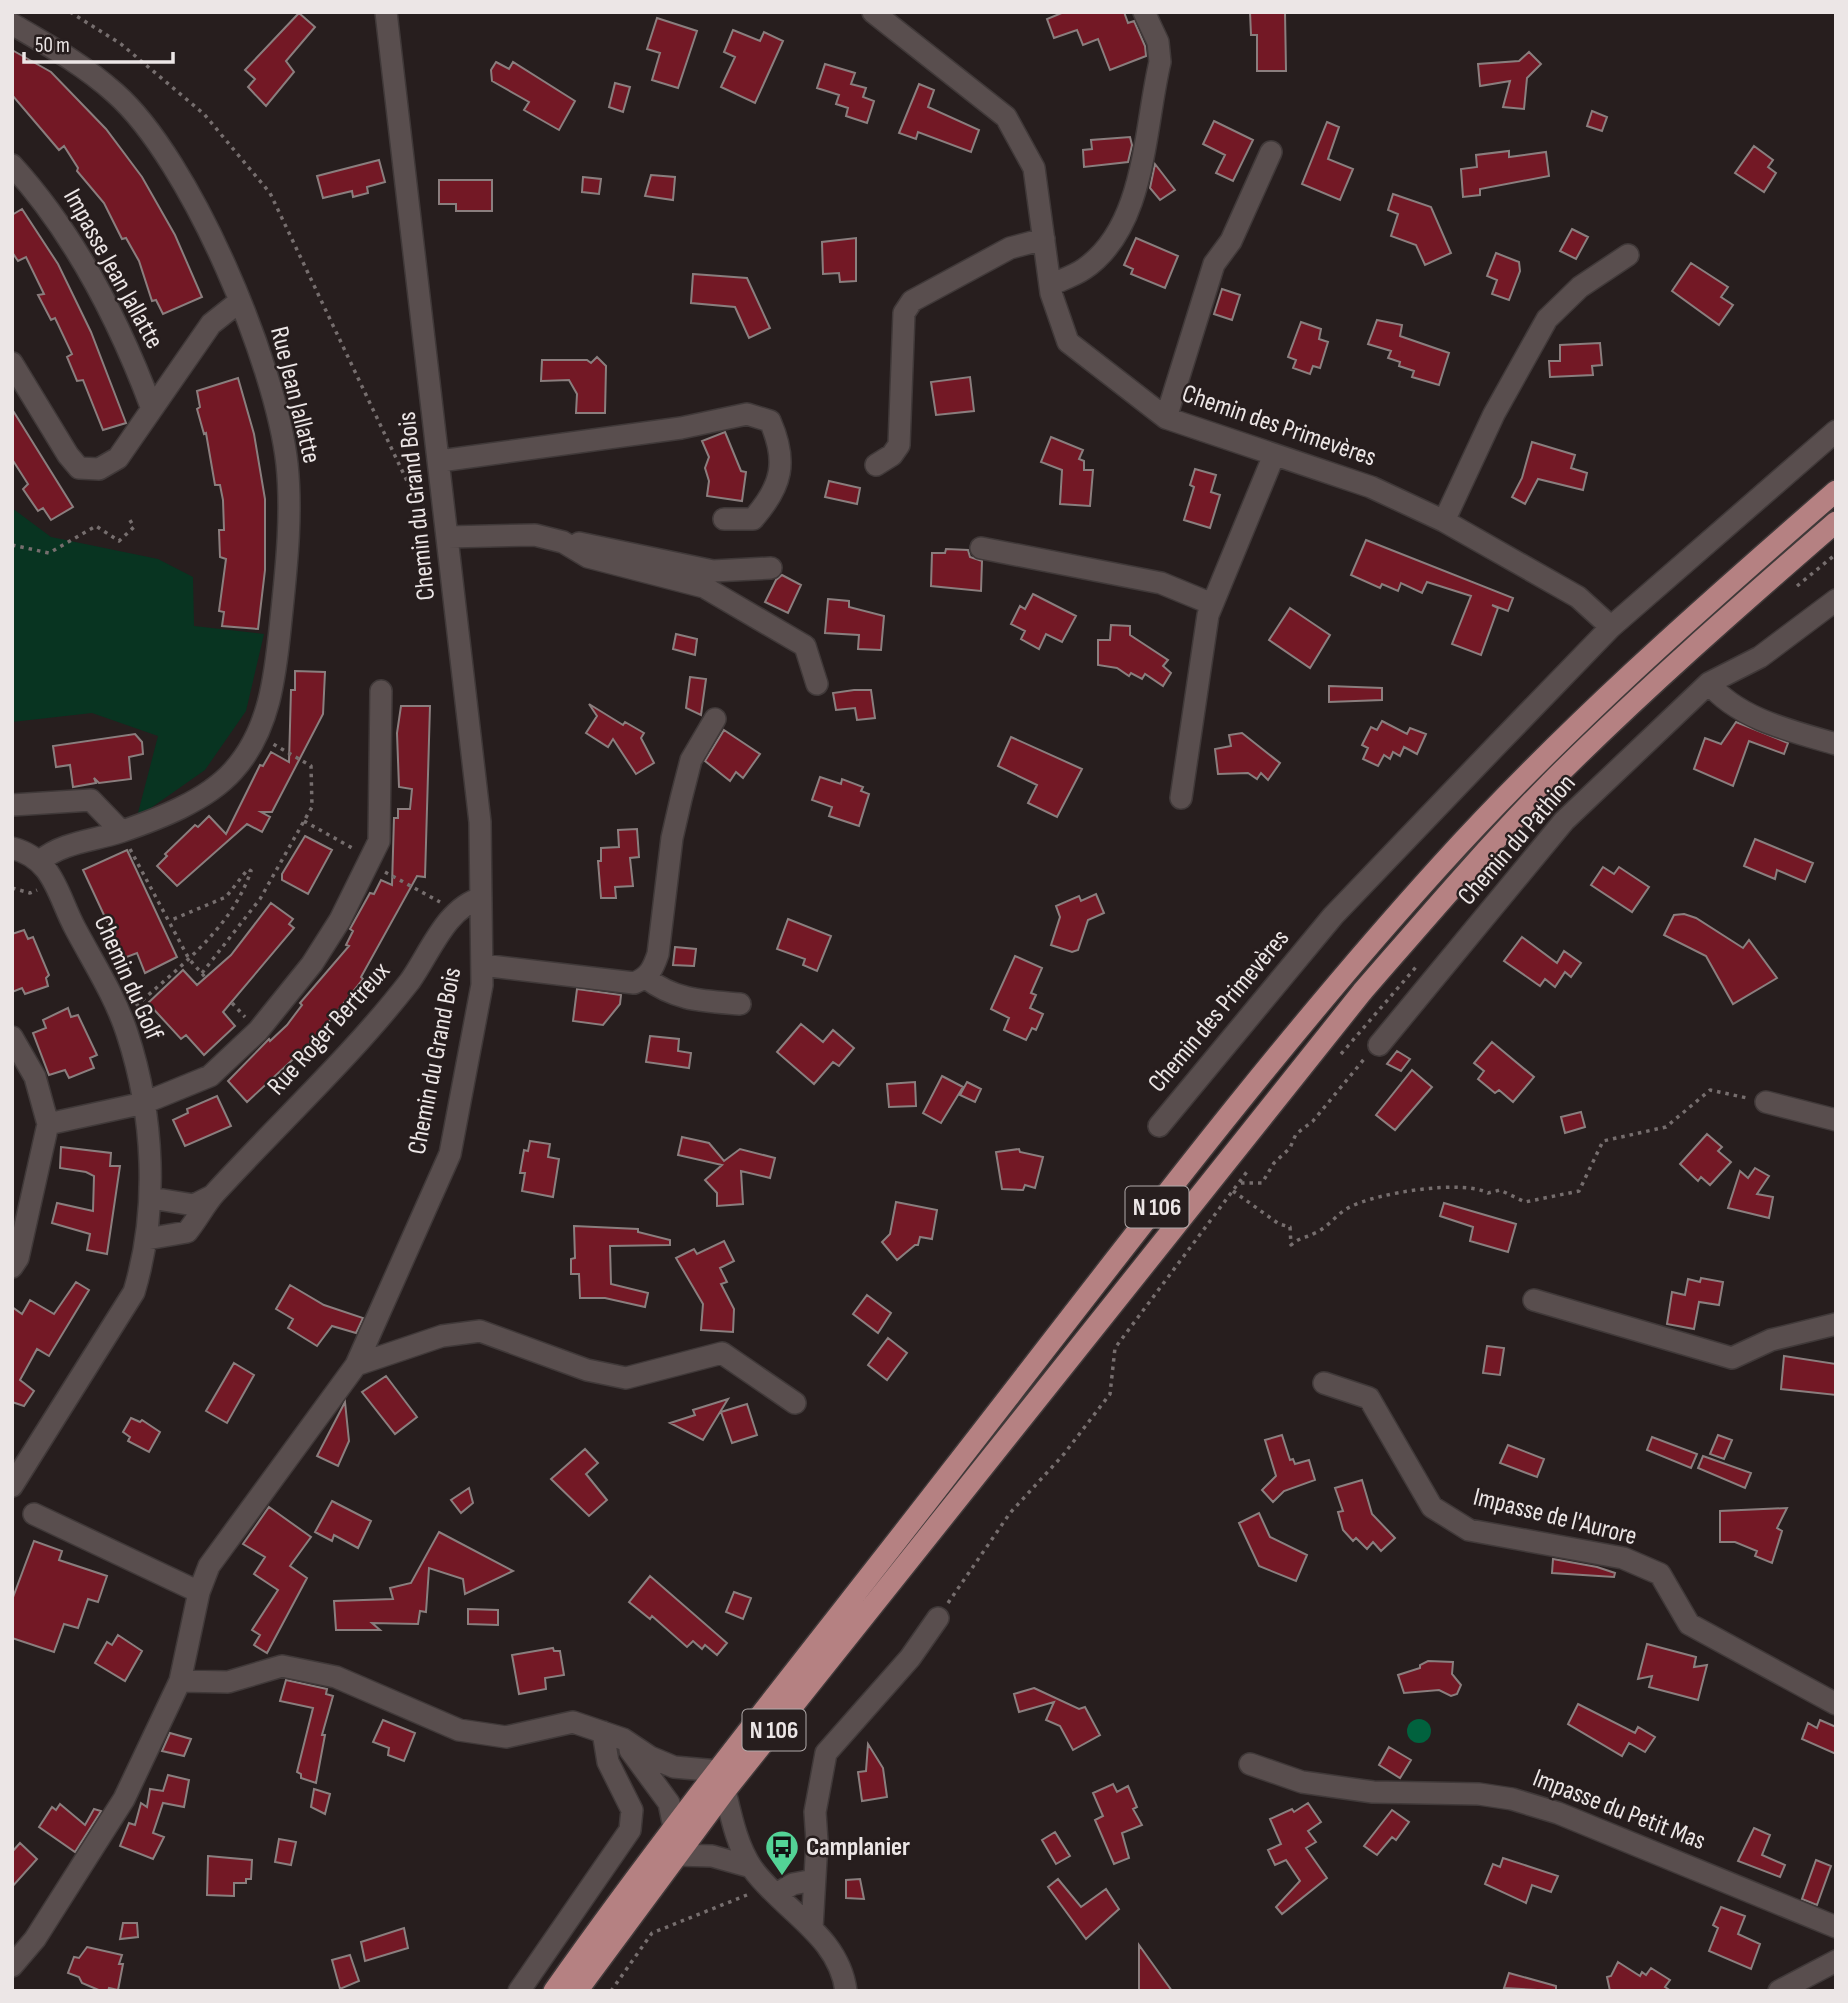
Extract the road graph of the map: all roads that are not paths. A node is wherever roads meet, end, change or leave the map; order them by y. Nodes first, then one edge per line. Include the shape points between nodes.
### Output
1 (386, 12) edge
2 (873, 12) edge
3 (1144, 12) edge
4 (12, 24) edge
5 (1271, 152) dead end
6 (12, 165) edge
7 (1044, 239) junction
8 (1628, 255) dead end
9 (1050, 285) junction
10 (240, 300) junction
11 (12, 363) edge
12 (152, 409) junction
13 (1166, 418) junction
14 (1836, 431) edge
15 (1274, 455) junction
16 (440, 461) junction
17 (876, 465) dead end
18 (1836, 491) edge
19 (724, 519) dead end
20 (1444, 521) junction
21 (1836, 522) edge
22 (447, 528) junction
23 (563, 542) junction
24 (981, 548) dead end
25 (771, 568) dead end
26 (1836, 600) edge
27 (1212, 604) junction
28 (1611, 627) junction
29 (1709, 683) junction
30 (817, 684) dead end
31 (381, 691) dead end
32 (715, 719) dead end
33 (1836, 744) edge
34 (1181, 798) dead end
35 (12, 805) edge
36 (121, 831) junction
37 (12, 848) edge
38 (40, 861) junction
39 (481, 898) junction
40 (482, 965) junction
41 (646, 978) junction
42 (740, 1004) dead end
43 (12, 1037) edge
44 (1379, 1045) road end
45 (1766, 1102) road end
46 (144, 1103) junction
47 (1836, 1120) edge
48 (48, 1124) junction
49 (1160, 1126) dead end
50 (212, 1196) junction
51 (151, 1198) junction
52 (147, 1239) junction
53 (12, 1267) edge
54 (1534, 1300) dead end
55 (1836, 1324) edge
56 (356, 1366) junction
57 (1324, 1383) dead end
58 (795, 1404) dead end
59 (12, 1486) edge
60 (34, 1514) dead end
61 (199, 1592) junction
62 (938, 1618) road end
63 (180, 1681) junction
64 (1836, 1704) edge
65 (613, 1736) junction
66 (1250, 1764) dead end
67 (722, 1781) junction
68 (674, 1828) junction
69 (676, 1855) junction
70 (751, 1867) junction
71 (814, 1880) junction
72 (773, 1890) junction
73 (1836, 1927) edge
74 (812, 1928) junction
75 (1836, 1961) edge
76 (12, 1966) edge
77 (519, 1991) edge
78 (554, 1991) edge
79 (577, 1991) edge
80 (846, 1991) edge
81 (1779, 1991) edge

1 - 16 street, Chemin du Grand Bois
2 - 7 street, Chemin des Primevères via 1006,117 1034,168
3 - 9 street via 1158,42 1160,62 1128,216 1112,243 1084,269
4 - 10 street, Rue Jean Jallatte via 63,53 117,93 163,147
5 - 13 street via 1231,241 1214,264
6 - 12 street, Impasse Jean Jallatte via 41,196 81,262 133,358
7 - 9 street, Chemin des Primevères
7 - 17 street via 1010,248 912,301 904,313 899,445
8 - 20 street via 1580,287 1547,319 1494,414
9 - 13 street, Chemin des Primevères via 1068,342
10 - 12 street, Impasse Jean Jallatte via 211,324
10 - 36 street, Rue Jean Jallatte via 266,375 287,463 286,566 272,694 257,735 216,788
11 - 12 street, Impasse Jean Jallatte via 79,468 99,469 118,458
13 - 15 street, Chemin des Primevères
14 - 28 street, Chemin des Primevères
15 - 20 street, Chemin des Primevères via 1371,487
15 - 27 street
16 - 19 street via 681,428 747,414 770,421 780,444 780,476 770,499 753,519
16 - 22 street, Chemin du Grand Bois
18 - 67 main road, N 106 via 1610,692 1440,866 1332,991 1153,1211
20 - 28 street, Chemin des Primevères via 1578,597
21 - 67 main road, N 106 via 1624,711 1462,877 1265,1110
22 - 23 street via 535,535
22 - 39 street, Chemin du Grand Bois via 480,822
23 - 25 street via 592,543 713,570
23 - 30 street via 588,557 704,587 736,604 805,646
24 - 27 street via 1161,583
26 - 29 street, Chemin du Pathion via 1760,657
27 - 34 street
28 - 49 street, Chemin des Primevères via 1333,916
29 - 33 street via 1737,708
29 - 44 street, Chemin du Pathion via 1564,821
31 - 46 street via 379,841 340,920 312,964 258,1031 210,1076
32 - 41 street via 691,760 672,838 658,954
35 - 36 street via 91,800
36 - 38 street, Rue Jean Jallatte via 53,850
37 - 38 street
38 - 46 street, Chemin du Golf via 55,882 122,1020
39 - 40 street, Chemin du Grand Bois
39 - 50 street, Rue Roger Bertreux via 453,914 372,1030
40 - 41 street via 634,983
40 - 56 street, Chemin du Grand Bois via 450,1154
41 - 42 street via 666,993
43 - 48 street via 35,1077
45 - 47 street
46 - 48 street
46 - 51 street, Chemin du Golf
48 - 53 street via 18,1258
50 - 51 street via 194,1205
50 - 52 street, Rue Roger Bertreux via 187,1232
51 - 52 street, Chemin du Golf
52 - 59 street via 134,1292
54 - 55 street via 1732,1358 1771,1340
56 - 58 street via 442,1336 480,1331 587,1370 626,1378 722,1353
56 - 61 street, Chemin du Grand Bois via 209,1566
57 - 64 street, Impasse de l'Aurore via 1369,1398 1432,1507 1441,1513 1469,1530 1623,1559 1660,1574 1689,1624
60 - 61 street
61 - 63 street, Chemin du Grand Bois
62 - 71 street via 911,1658 826,1753 815,1812
63 - 65 street via 228,1682 282,1666 336,1677 459,1730 506,1737 573,1722
63 - 76 street, Chemin du Grand Bois via 124,1799 35,1939
65 - 67 street via 674,1767
65 - 68 street via 669,1803
65 - 77 street via 608,1762 632,1810 630,1830
66 - 73 street, Impasse du Petit Mas via 1302,1782 1373,1792 1511,1799 1558,1813
67 - 68 main road, N 106
67 - 69 main road, N 106
67 - 70 street via 734,1828
68 - 78 main road, N 106
69 - 70 street via 712,1856
69 - 79 main road, N 106
70 - 72 street
71 - 72 street
71 - 74 street
72 - 74 street
74 - 80 street via 832,1950 844,1973
75 - 81 street

